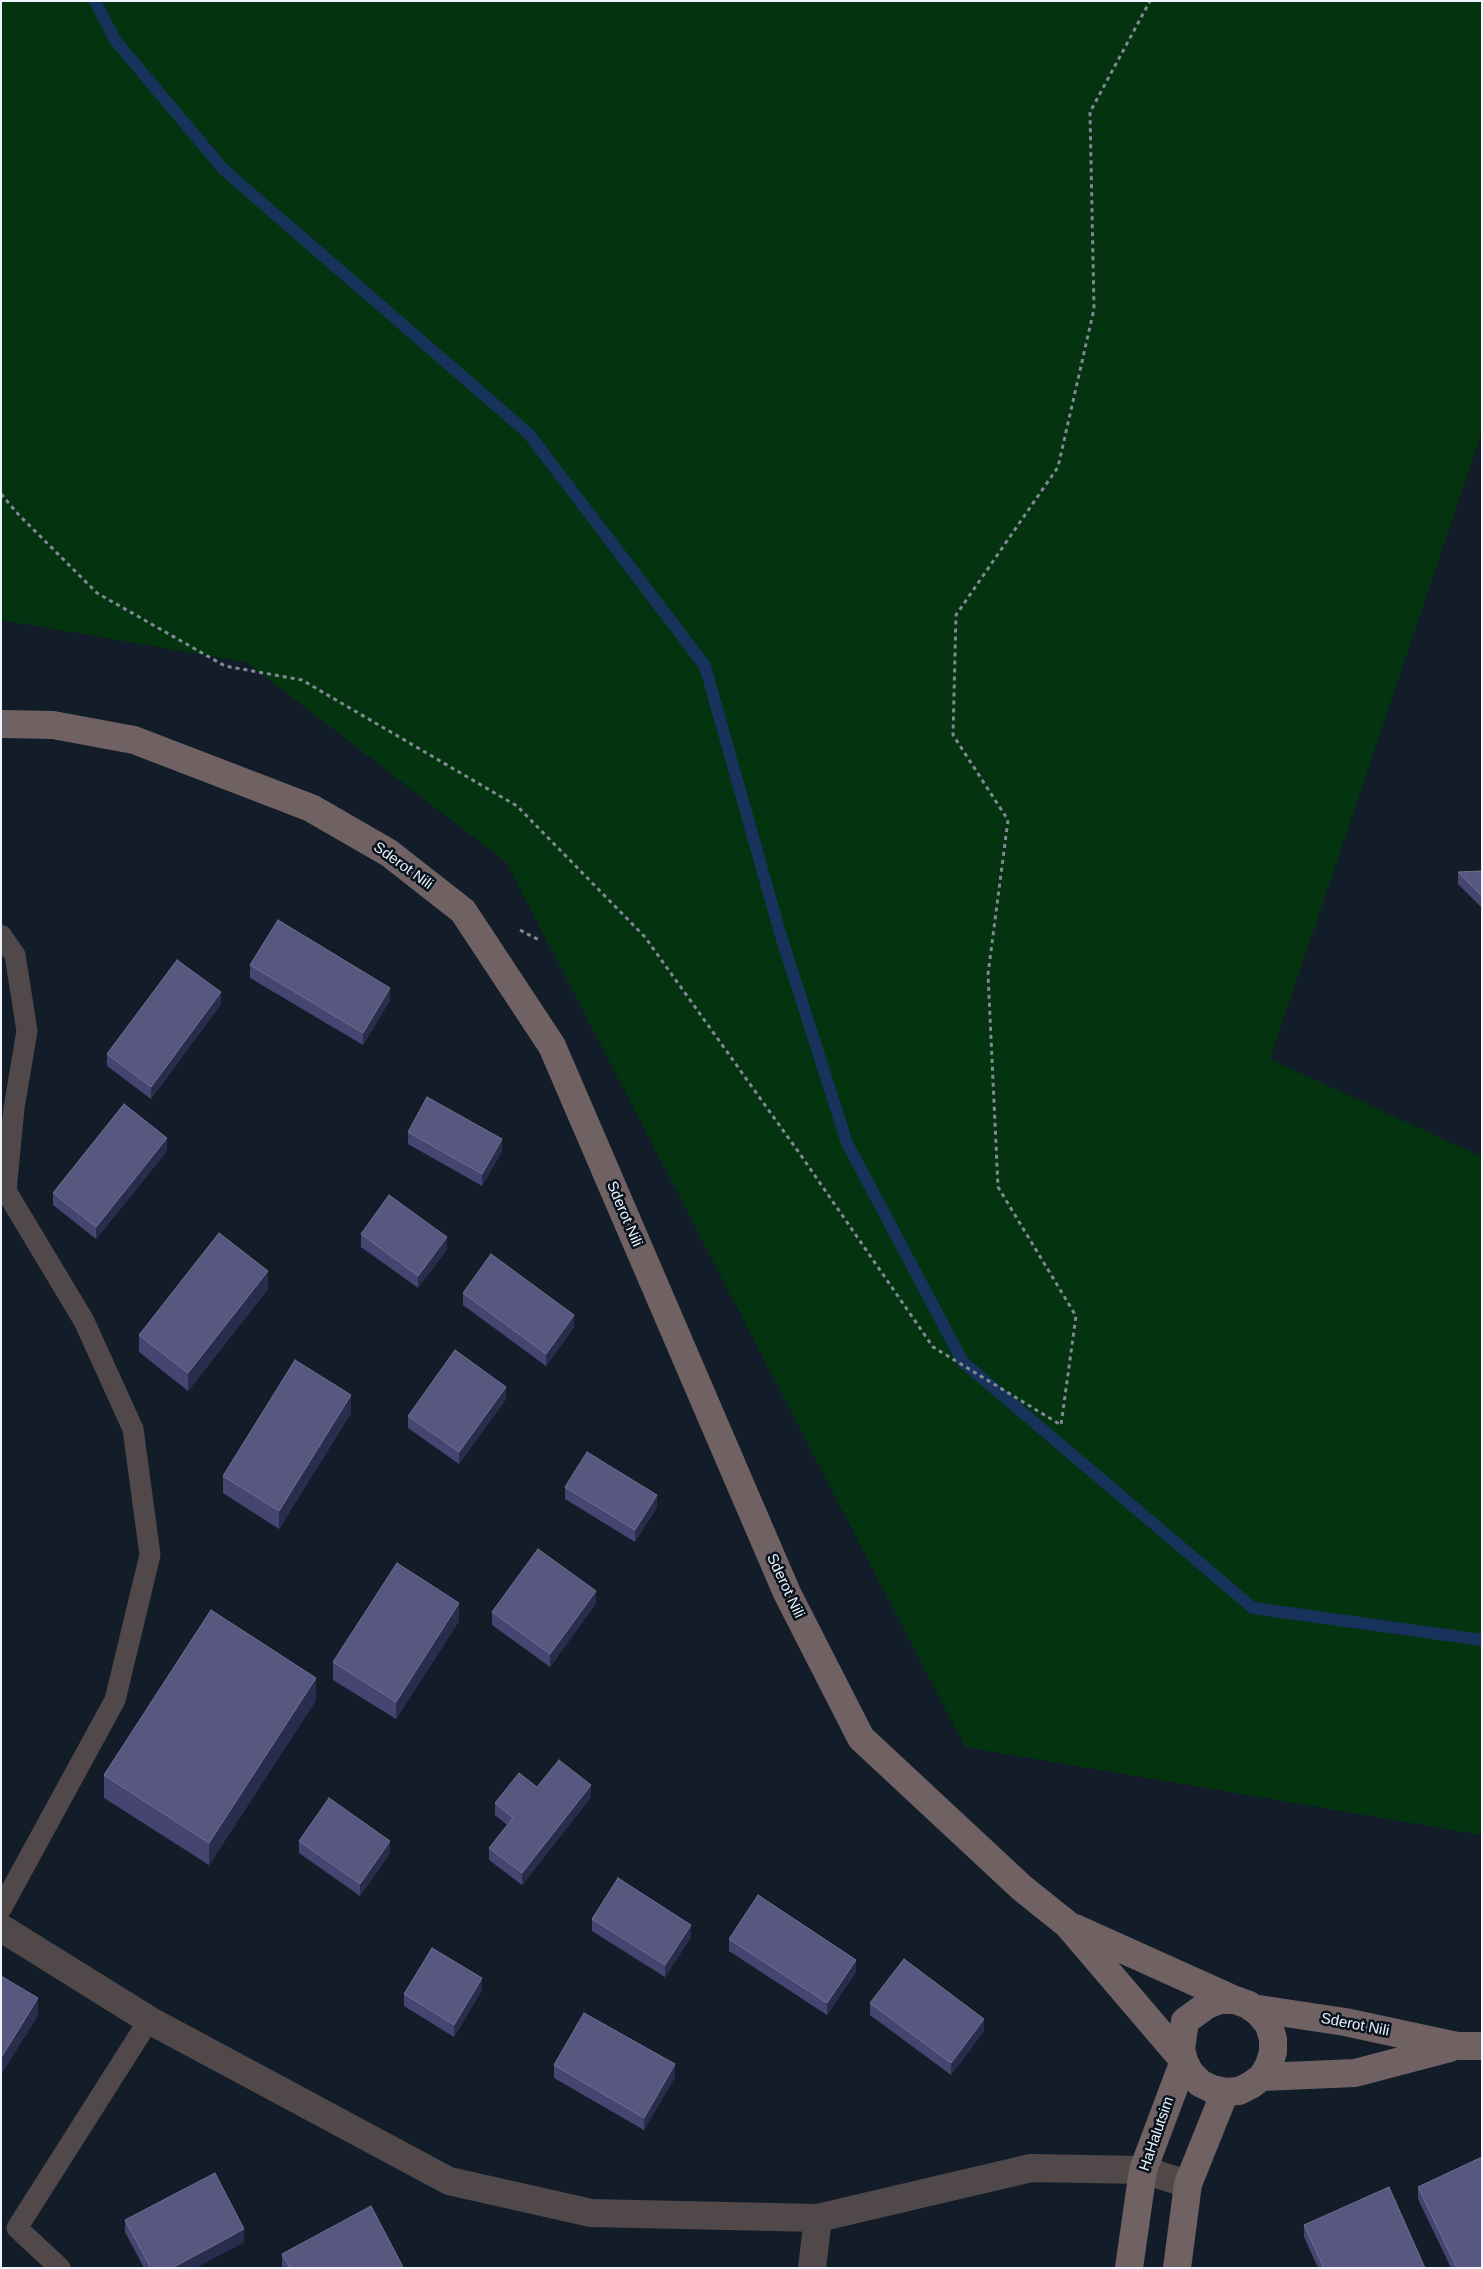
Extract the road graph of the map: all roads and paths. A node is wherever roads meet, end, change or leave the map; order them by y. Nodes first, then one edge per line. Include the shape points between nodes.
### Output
1 (1150, 1) edge
2 (1, 494) edge
3 (1, 724) edge
4 (1, 935) edge
5 (1, 1909) edge
6 (1067, 1924) junction
7 (1, 1928) edge
8 (1244, 2004) junction
9 (149, 2020) junction
10 (1469, 2046) edge
11 (1184, 2061) junction
12 (1262, 2077) junction
13 (1226, 2092) junction
14 (1143, 2170) junction
15 (1188, 2184) junction
16 (818, 2218) junction
17 (60, 2268) edge
18 (812, 2268) edge
19 (1129, 2268) edge
20 (1177, 2268) edge

1 - 2 path via 1090,112 1094,309 1058,467 956,615 953,735 1008,820 988,974 998,1188 1076,1316 1061,1425 934,1347 645,937 517,806 302,680 225,666 98,592
3 - 6 street, Sderot Nili via 53,725 134,740 311,808 389,853 463,911 552,1046 787,1593 861,1738 1022,1888
4 - 5 lane via 15,955 26,1031 6,1191 84,1321 132,1429 150,1555 115,1700
6 - 8 street, Sderot Nili
6 - 11 street, Sderot Nili
7 - 9 street
8 - 10 street, Sderot Nili
8 - 11 street via 1220,2000 1207,2004 1185,2021
8 - 12 street via 1260,2014 1269,2025 1273,2039 1273,2052
9 - 16 street via 449,2181 591,2213
9 - 17 lane via 17,2228
10 - 12 street, Sderot Nili via 1355,2072
11 - 13 street via 1200,2083
11 - 14 street, HaHalutsim
12 - 13 street via 1252,2085
13 - 15 street
14 - 15 street
14 - 16 street via 1031,2168
14 - 19 street, HaHalutsim
15 - 20 street
16 - 18 street

